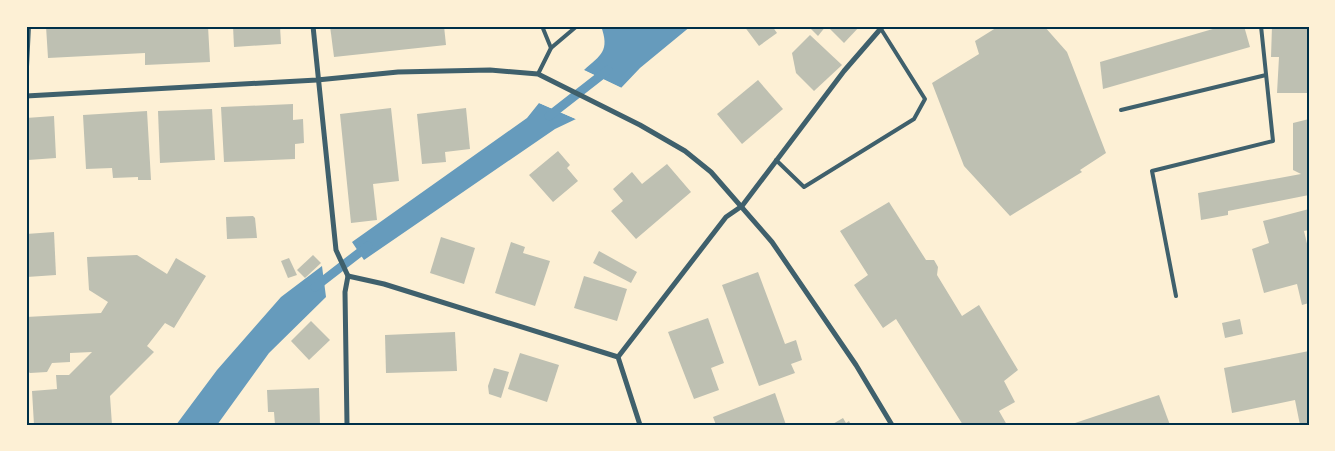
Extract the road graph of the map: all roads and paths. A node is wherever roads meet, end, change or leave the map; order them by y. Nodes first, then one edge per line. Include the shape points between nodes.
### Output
1 (29, 26) edge
2 (313, 26) edge
3 (542, 26) edge
4 (577, 26) edge
5 (1261, 26) edge
6 (882, 28) edge
7 (551, 48) junction
8 (538, 74) junction
9 (1266, 75) junction
10 (317, 80) junction
11 (26, 87) edge
12 (26, 96) edge
13 (1122, 110) dead end
14 (776, 160) junction
15 (742, 206) junction
16 (348, 276) junction
17 (1176, 296) dead end
18 (618, 357) junction
19 (347, 425) edge
20 (640, 425) edge
21 (892, 425) edge

1 - 11 lane
2 - 10 street
3 - 7 lane
4 - 7 lane
5 - 9 lane
6 - 14 street via 844,71
6 - 14 lane via 925,99 914,119 804,187
7 - 8 lane
8 - 10 street via 490,70 398,72
8 - 15 street via 685,151 711,172
9 - 13 lane
9 - 17 lane via 1273,141 1152,171
10 - 12 street
10 - 16 street via 336,250
14 - 15 street
15 - 18 street via 726,217
15 - 21 street via 811,298
16 - 18 street
16 - 19 street via 345,292
18 - 20 street

